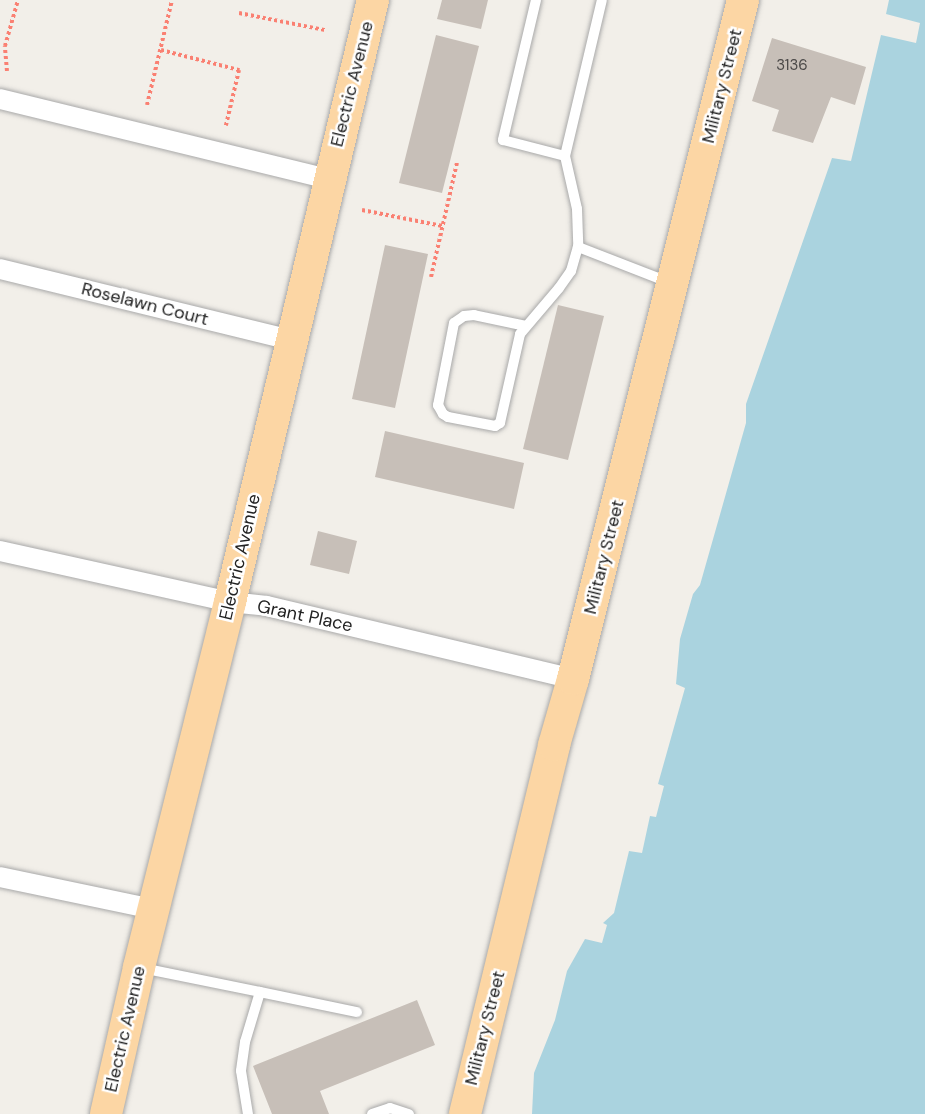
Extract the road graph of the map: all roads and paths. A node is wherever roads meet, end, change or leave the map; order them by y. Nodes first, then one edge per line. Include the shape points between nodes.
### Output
1 (18, 0) edge
2 (172, 0) edge
3 (373, 0) edge
4 (536, 0) edge
5 (602, 0) edge
6 (743, 0) edge
7 (239, 13) dead end
8 (325, 30) dead end
9 (161, 50) junction
10 (7, 71) dead end
11 (0, 99) edge
12 (147, 105) dead end
13 (226, 125) dead end
14 (565, 156) junction
15 (457, 163) dead end
16 (329, 179) junction
17 (362, 210) dead end
18 (442, 226) junction
19 (579, 247) junction
20 (0, 269) edge
21 (431, 277) dead end
22 (673, 284) junction
23 (526, 326) junction
24 (291, 340) junction
25 (0, 550) edge
26 (230, 602) junction
27 (573, 679) junction
28 (0, 877) edge
29 (153, 909) junction
30 (139, 967) junction
31 (260, 992) junction
32 (357, 1012) dead end
33 (106, 1114) edge
34 (248, 1114) edge
35 (372, 1114) edge
36 (409, 1114) edge
37 (465, 1114) edge

1 - 10 path via 5,46
2 - 9 path
3 - 16 main road, Electric Avenue
4 - 14 lane via 503,140
5 - 14 lane
6 - 22 main road, Military Street
7 - 8 path
9 - 12 path
9 - 13 path via 239,70
11 - 16 street
14 - 19 lane via 577,209
15 - 18 path
16 - 24 main road, Electric Avenue
17 - 18 path
18 - 21 path
19 - 22 lane
19 - 23 lane via 565,280
20 - 24 street, Roselawn Court
22 - 27 main road, Military Street
23 - 23 lane via 520,334 500,423 495,426 443,414 438,405 454,323 474,315
24 - 26 main road, Electric Avenue
25 - 26 street, Grant Place
26 - 27 street, Grant Place via 267,606
26 - 29 main road, Electric Avenue
27 - 37 main road, Military Street
28 - 29 street
29 - 30 main road, Electric Avenue
30 - 31 lane
30 - 33 main road, Electric Avenue
31 - 32 lane
31 - 34 lane via 241,1071
35 - 36 lane via 390,1107

